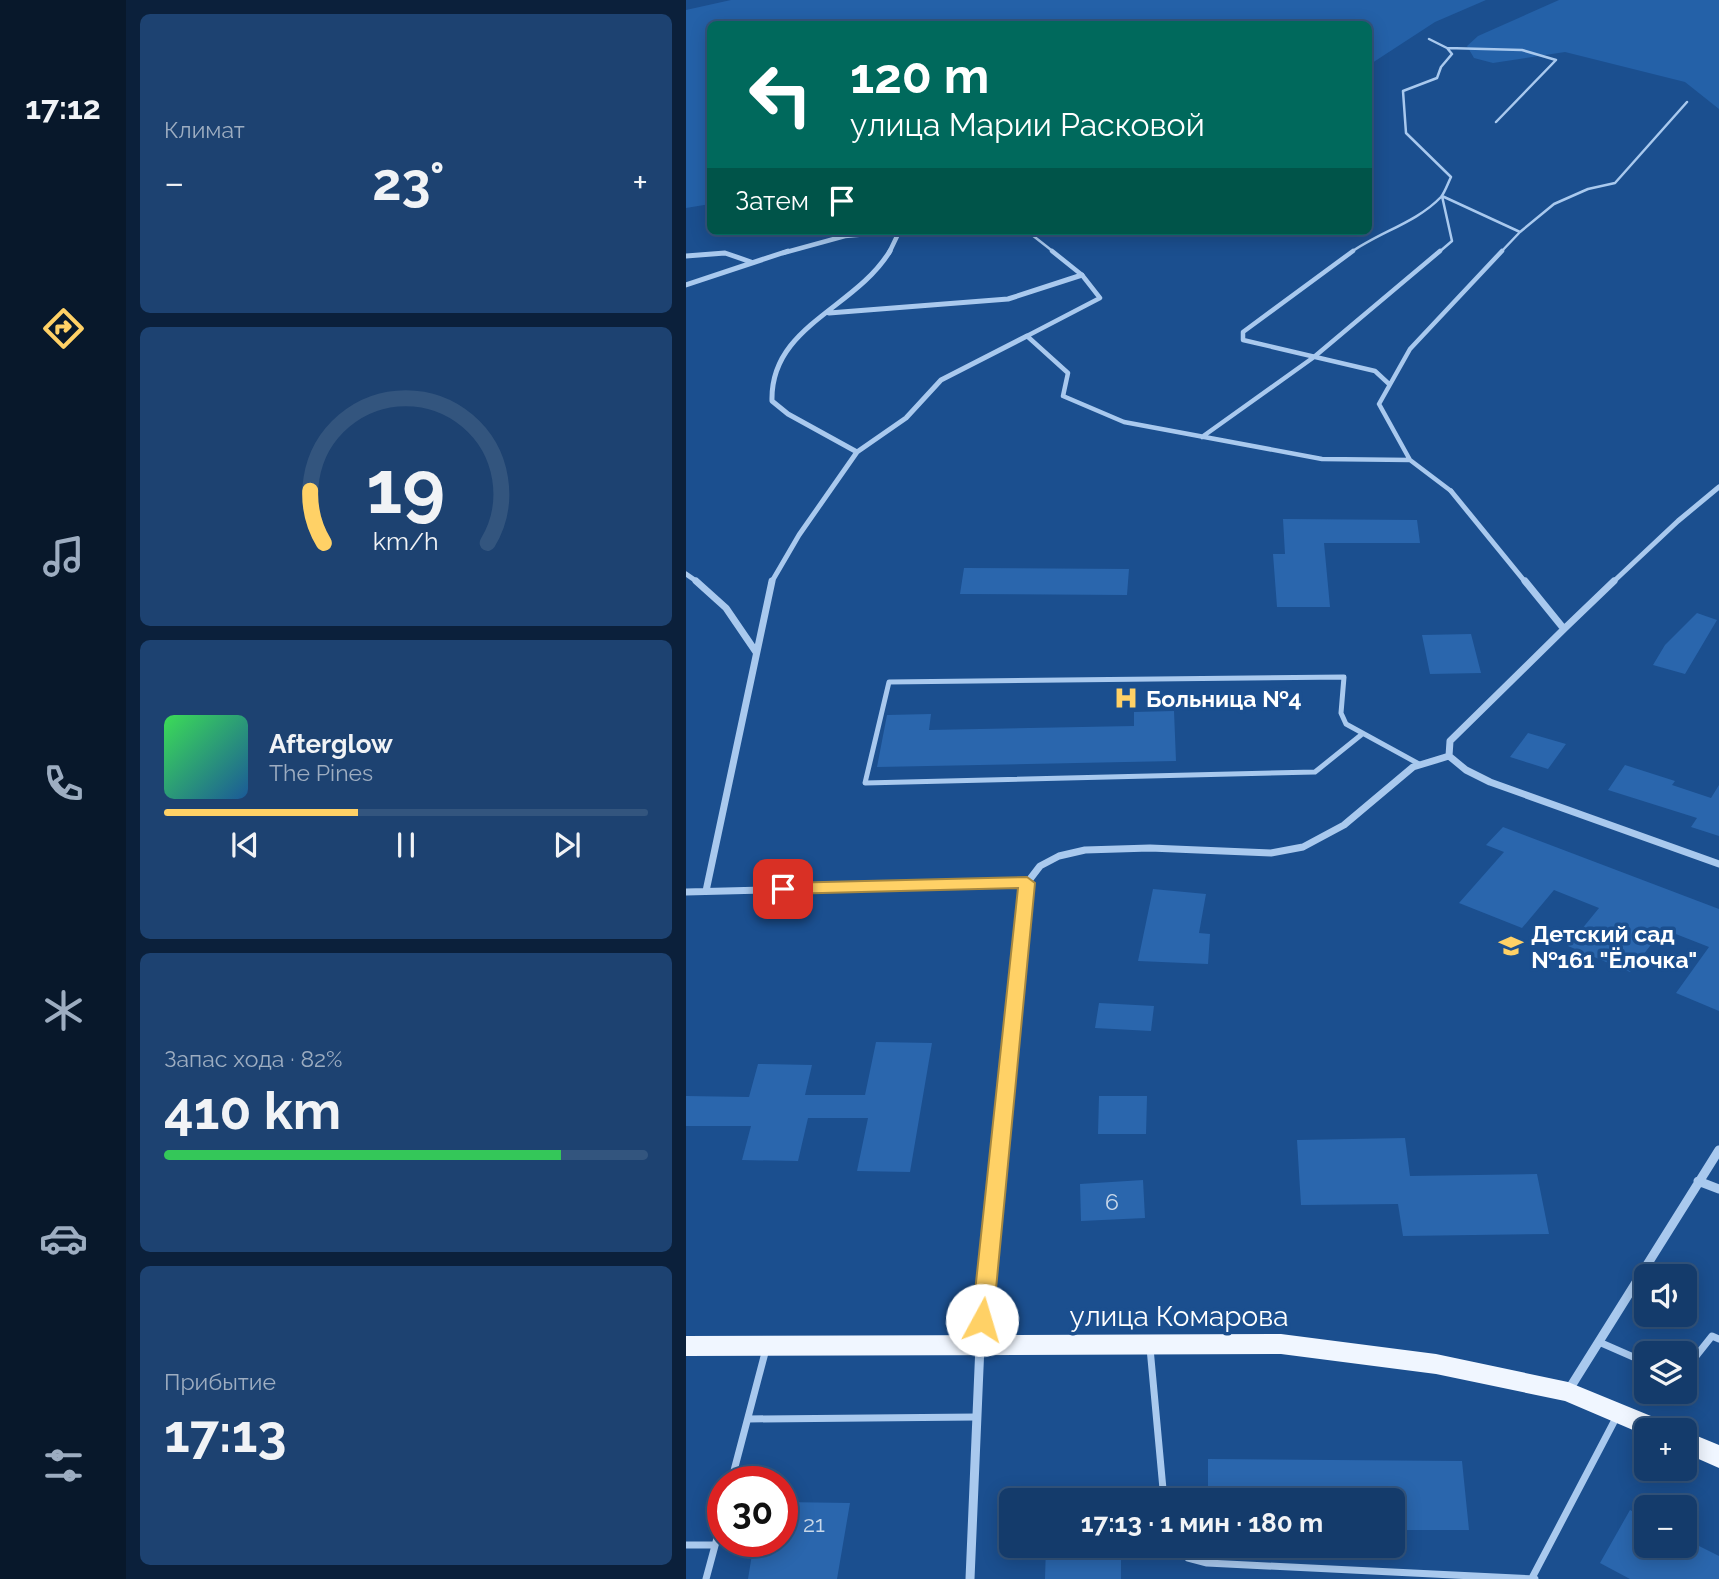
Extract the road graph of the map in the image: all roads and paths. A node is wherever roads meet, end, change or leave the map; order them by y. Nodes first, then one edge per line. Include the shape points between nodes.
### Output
1 (1429, 39) dead end
2 (1447, 48) junction
3 (1687, 102) dead end
4 (1496, 122) dead end
5 (1442, 196) junction
6 (1520, 232) junction
7 (856, 235) edge
8 (899, 235) edge
9 (1032, 235) edge
10 (686, 256) edge
11 (751, 262) junction
12 (1082, 275) junction
13 (686, 285) edge
14 (828, 313) junction
15 (1027, 336) junction
16 (1314, 357) junction
17 (1389, 384) junction
18 (1202, 436) junction
19 (857, 452) junction
20 (1410, 460) junction
21 (1719, 487) edge
22 (1451, 491) joint
23 (686, 574) edge
24 (1563, 629) junction
25 (756, 652) junction
26 (1362, 735) junction
27 (1449, 756) junction
28 (1419, 764) junction
29 (1719, 864) edge
30 (1027, 883) junction
31 (706, 891) junction
32 (686, 892) edge
33 (1719, 1150) edge
34 (1698, 1181) junction
35 (1719, 1189) edge
36 (1719, 1339) edge
37 (1599, 1342) junction
38 (980, 1345) junction
39 (1150, 1345) junction
40 (686, 1346) edge
41 (767, 1346) junction
42 (1697, 1355) edge
43 (1634, 1357) edge
44 (1568, 1392) junction
45 (1619, 1413) junction
46 (976, 1417) junction
47 (748, 1419) junction
48 (1634, 1419) edge
49 (1697, 1447) edge
50 (1719, 1457) edge
51 (735, 1466) edge
52 (1163, 1488) edge
53 (686, 1545) edge
54 (707, 1545) edge
55 (712, 1557) edge
56 (1188, 1558) edge
57 (1534, 1578) edge
58 (706, 1579) edge
59 (970, 1579) edge

1 - 2 lane
2 - 4 lane via 1522,50 1556,60
2 - 5 lane via 1452,54 1437,78 1403,91 1406,134 1451,177
3 - 6 lane via 1615,183 1554,204
5 - 6 lane
5 - 16 lane via 1452,241
5 - 16 lane via 1391,232 1367,241 1243,332 1243,340
6 - 17 lane via 1410,349
7 - 11 street
8 - 14 street via 884,262
9 - 12 lane
10 - 11 street via 725,253
11 - 13 street
12 - 14 street via 1008,299
12 - 15 lane via 1100,298
14 - 19 street via 792,342 771,388 772,401
15 - 18 lane via 1068,373 1063,396 1125,422
15 - 19 street via 941,380 906,418
16 - 17 lane via 1375,371
16 - 18 lane
17 - 20 lane via 1379,404
18 - 20 lane via 1322,459
19 - 25 street via 783,557 769,588
20 - 22 lane
21 - 24 street
22 - 24 street
23 - 25 street via 714,594
24 - 27 street via 1451,741
25 - 31 street
26 - 26 lane via 1315,772 865,783 888,682 1343,677 1341,713 1346,724
26 - 28 lane
27 - 28 street
27 - 29 street via 1490,782
28 - 30 street via 1327,839 1301,848 1067,853 1041,865
30 - 31 street
30 - 38 street
31 - 32 street
33 - 34 street
34 - 35 street
34 - 37 street
36 - 42 lane via 1712,1336
37 - 43 lane
37 - 44 street
38 - 39 main road, улица Комарова
38 - 41 main road, улица Комарова
38 - 46 street
39 - 44 main road, улица Комарова via 1281,1344 1436,1364
39 - 52 lane
40 - 41 main road, улица Комарова
41 - 47 lane
44 - 45 main road, улица Комарова
45 - 48 main road, улица Комарова
45 - 57 lane
46 - 47 lane
46 - 59 street
47 - 51 lane
49 - 50 main road
53 - 54 lane
55 - 58 lane
56 - 57 lane via 1207,1563

